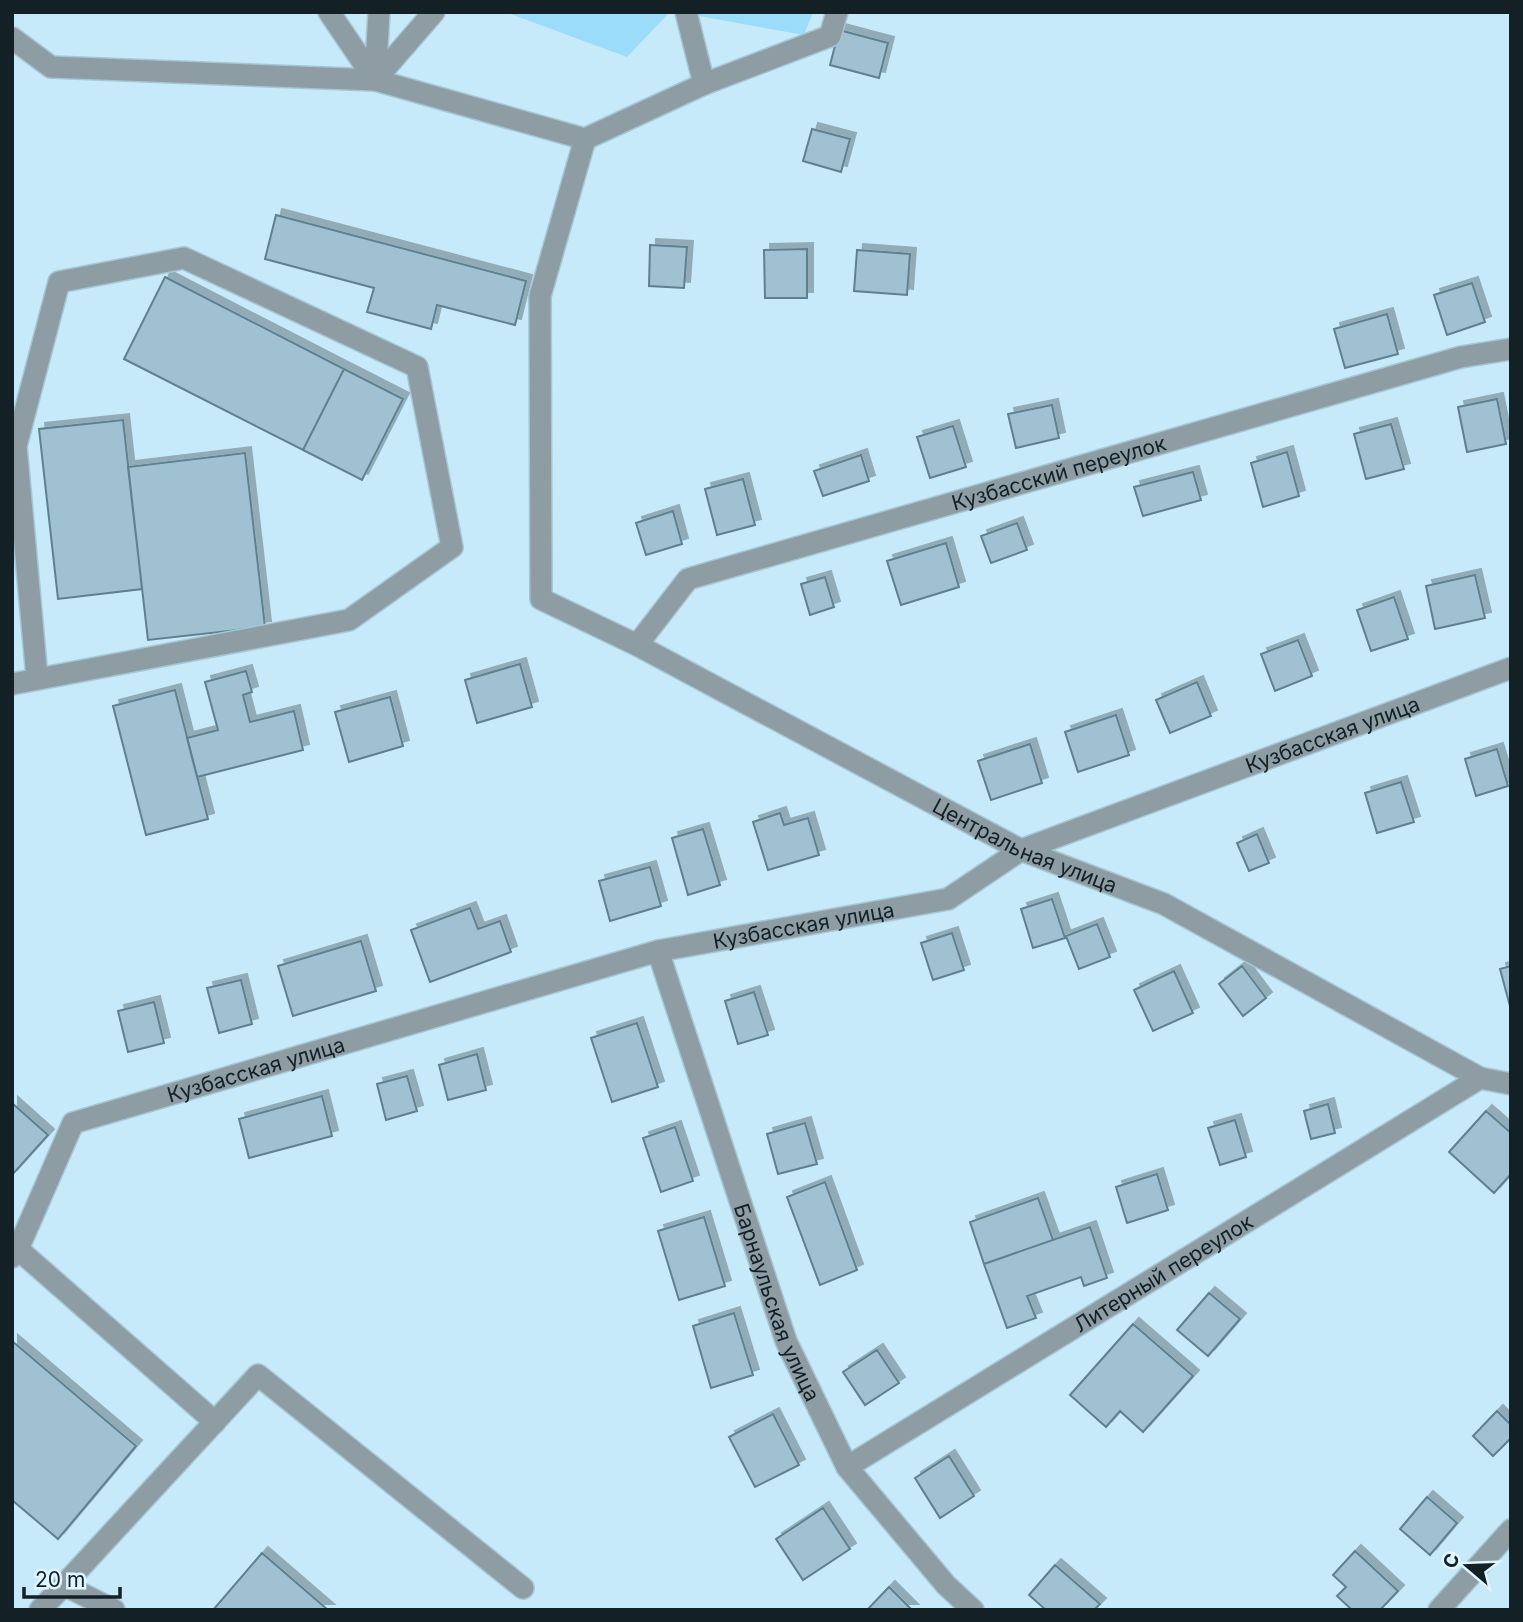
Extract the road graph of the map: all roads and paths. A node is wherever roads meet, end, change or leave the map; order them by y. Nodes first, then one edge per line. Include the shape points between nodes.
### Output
1 (329, 12) edge
2 (379, 12) edge
3 (434, 12) edge
4 (686, 12) edge
5 (837, 12) edge
6 (12, 38) edge
7 (375, 80) junction
8 (704, 83) junction
9 (585, 139) junction
10 (1511, 349) edge
11 (638, 645) junction
12 (1511, 668) edge
13 (37, 678) junction
14 (12, 684) edge
15 (1021, 850) junction
16 (658, 950) junction
17 (1480, 1078) junction
18 (1511, 1084) edge
19 (14, 1250) edge
20 (215, 1422) junction
21 (847, 1467) junction
22 (1511, 1530) edge
23 (64, 1585) junction
24 (523, 1588) dead end
25 (40, 1610) edge
26 (114, 1610) edge
27 (973, 1610) edge
28 (1438, 1610) edge

1 - 7 street
2 - 7 street
3 - 7 street
4 - 8 street
5 - 8 street via 830,36
6 - 7 street via 51,67
7 - 9 street
8 - 9 street
9 - 11 street, Центральная улица via 540,296 541,599
10 - 11 street, Кузбасский переулок via 1461,357 688,579
11 - 15 street, Центральная улица
12 - 15 street, Кузбасская улица
13 - 13 street via 349,620 453,547 417,368 184,258 59,282 16,446
13 - 14 street
15 - 16 street, Кузбасская улица via 948,899
15 - 17 street, Центральная улица via 1164,904
16 - 19 street, Кузбасская улица via 73,1123
16 - 21 street, Барнаульская улица via 786,1340
17 - 18 street, Центральная улица
17 - 21 street, Литерный переулок
19 - 20 street
20 - 23 street
20 - 24 street via 258,1375
21 - 27 street, Барнаульская улица via 946,1585
22 - 28 street
23 - 25 street
23 - 26 street

